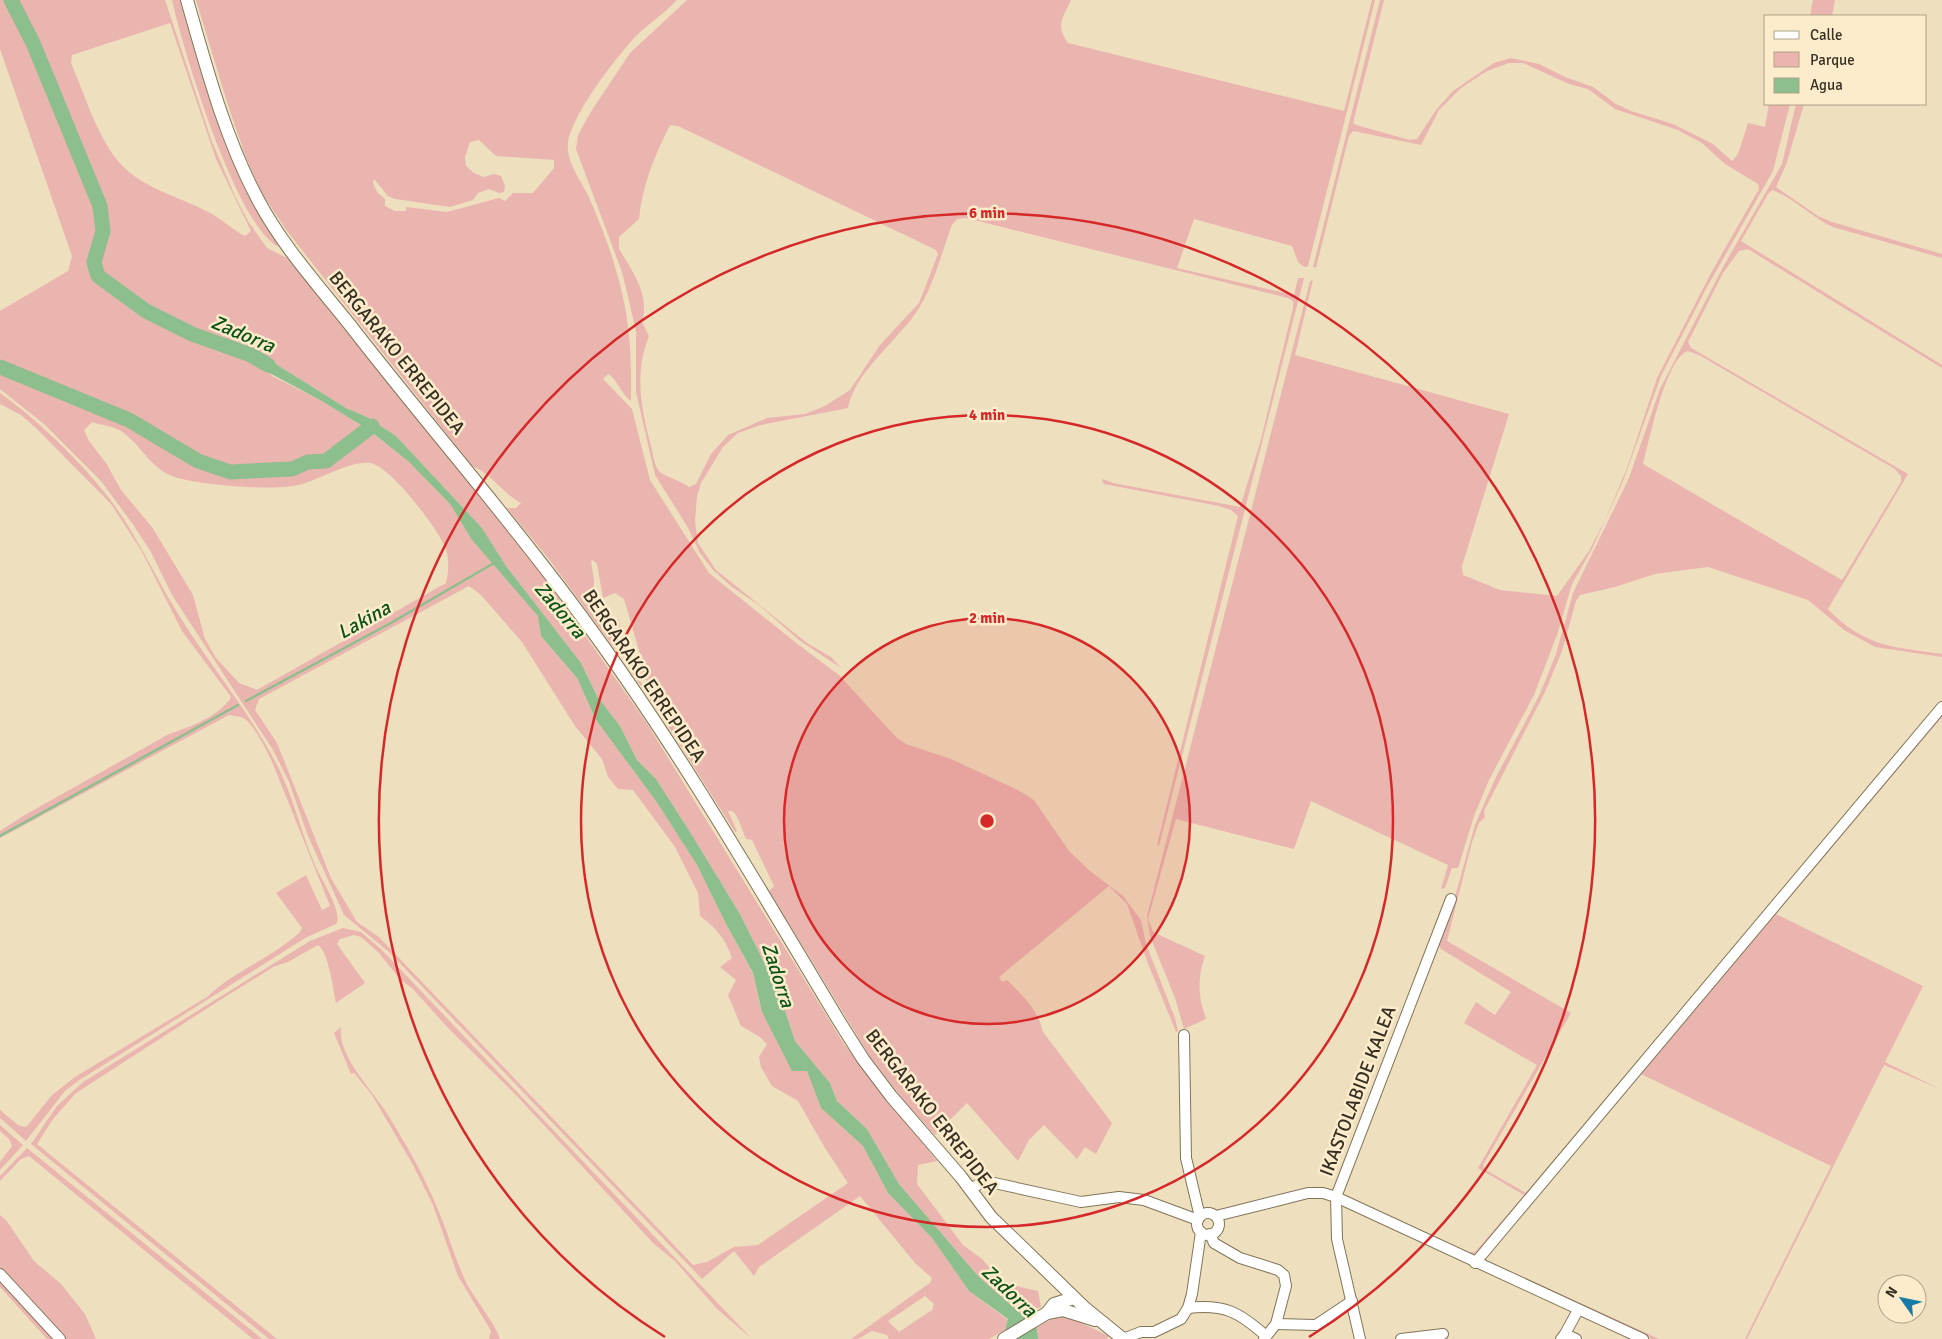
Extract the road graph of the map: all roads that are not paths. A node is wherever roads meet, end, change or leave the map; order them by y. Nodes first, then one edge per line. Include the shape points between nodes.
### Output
1 (187, 0) edge
2 (1942, 707) edge
3 (1451, 900) dead end
4 (1184, 1035) dead end
5 (970, 1189) junction
6 (1336, 1197) junction
7 (1216, 1216) junction
8 (1199, 1219) junction
9 (1206, 1233) junction
10 (1475, 1263) junction
11 (0, 1274) edge
12 (1055, 1280) junction
13 (1074, 1298) junction
14 (1352, 1301) junction
15 (1060, 1306) junction
16 (1188, 1308) junction
17 (1578, 1310) junction
18 (1102, 1322) junction
19 (1276, 1324) junction
20 (1443, 1334) dead end
21 (1153, 1335) edge
22 (1563, 1336) edge
23 (1265, 1337) edge
24 (60, 1339) edge
25 (1004, 1339) edge
26 (1123, 1339) edge
27 (1360, 1339) edge
28 (1401, 1339) edge
29 (1576, 1339) edge
30 (1643, 1339) edge

1 - 5 street, BERGARAKO ERREPIDEA via 236,154 257,198 281,237 520,534 580,614 660,728 863,1059 890,1096
2 - 10 street
3 - 6 street, IKASTOLABIDE KALEA
4 - 8 street via 1186,1158
5 - 8 street via 985,1181 1081,1202 1119,1197 1144,1200
5 - 12 street, BERGARAKO ERREPIDEA via 991,1217
6 - 7 street via 1308,1193
6 - 10 street
6 - 14 street, IKASTOLABIDE KALEA via 1337,1239
7 - 8 street via 1209,1213
7 - 9 street via 1218,1228
8 - 9 street via 1198,1226
9 - 16 street
9 - 19 street via 1214,1243 1240,1258 1278,1270 1284,1275 1286,1286
10 - 17 street
11 - 24 street
12 - 13 street, BERGARAKO ERREPIDEA
12 - 15 street via 1061,1291
13 - 15 street
13 - 18 street, BERGARAKO ERREPIDEA
14 - 19 street via 1316,1325
14 - 27 street, IKASTOLABIDE KALEA
15 - 18 street
15 - 25 street
16 - 21 street via 1181,1319
16 - 23 street via 1211,1306 1233,1312 1248,1320
17 - 22 street
17 - 30 street
18 - 26 street, BERGARAKO ERREPIDEA
19 - 23 street
20 - 28 street
21 - 26 street via 1141,1332
22 - 29 street

